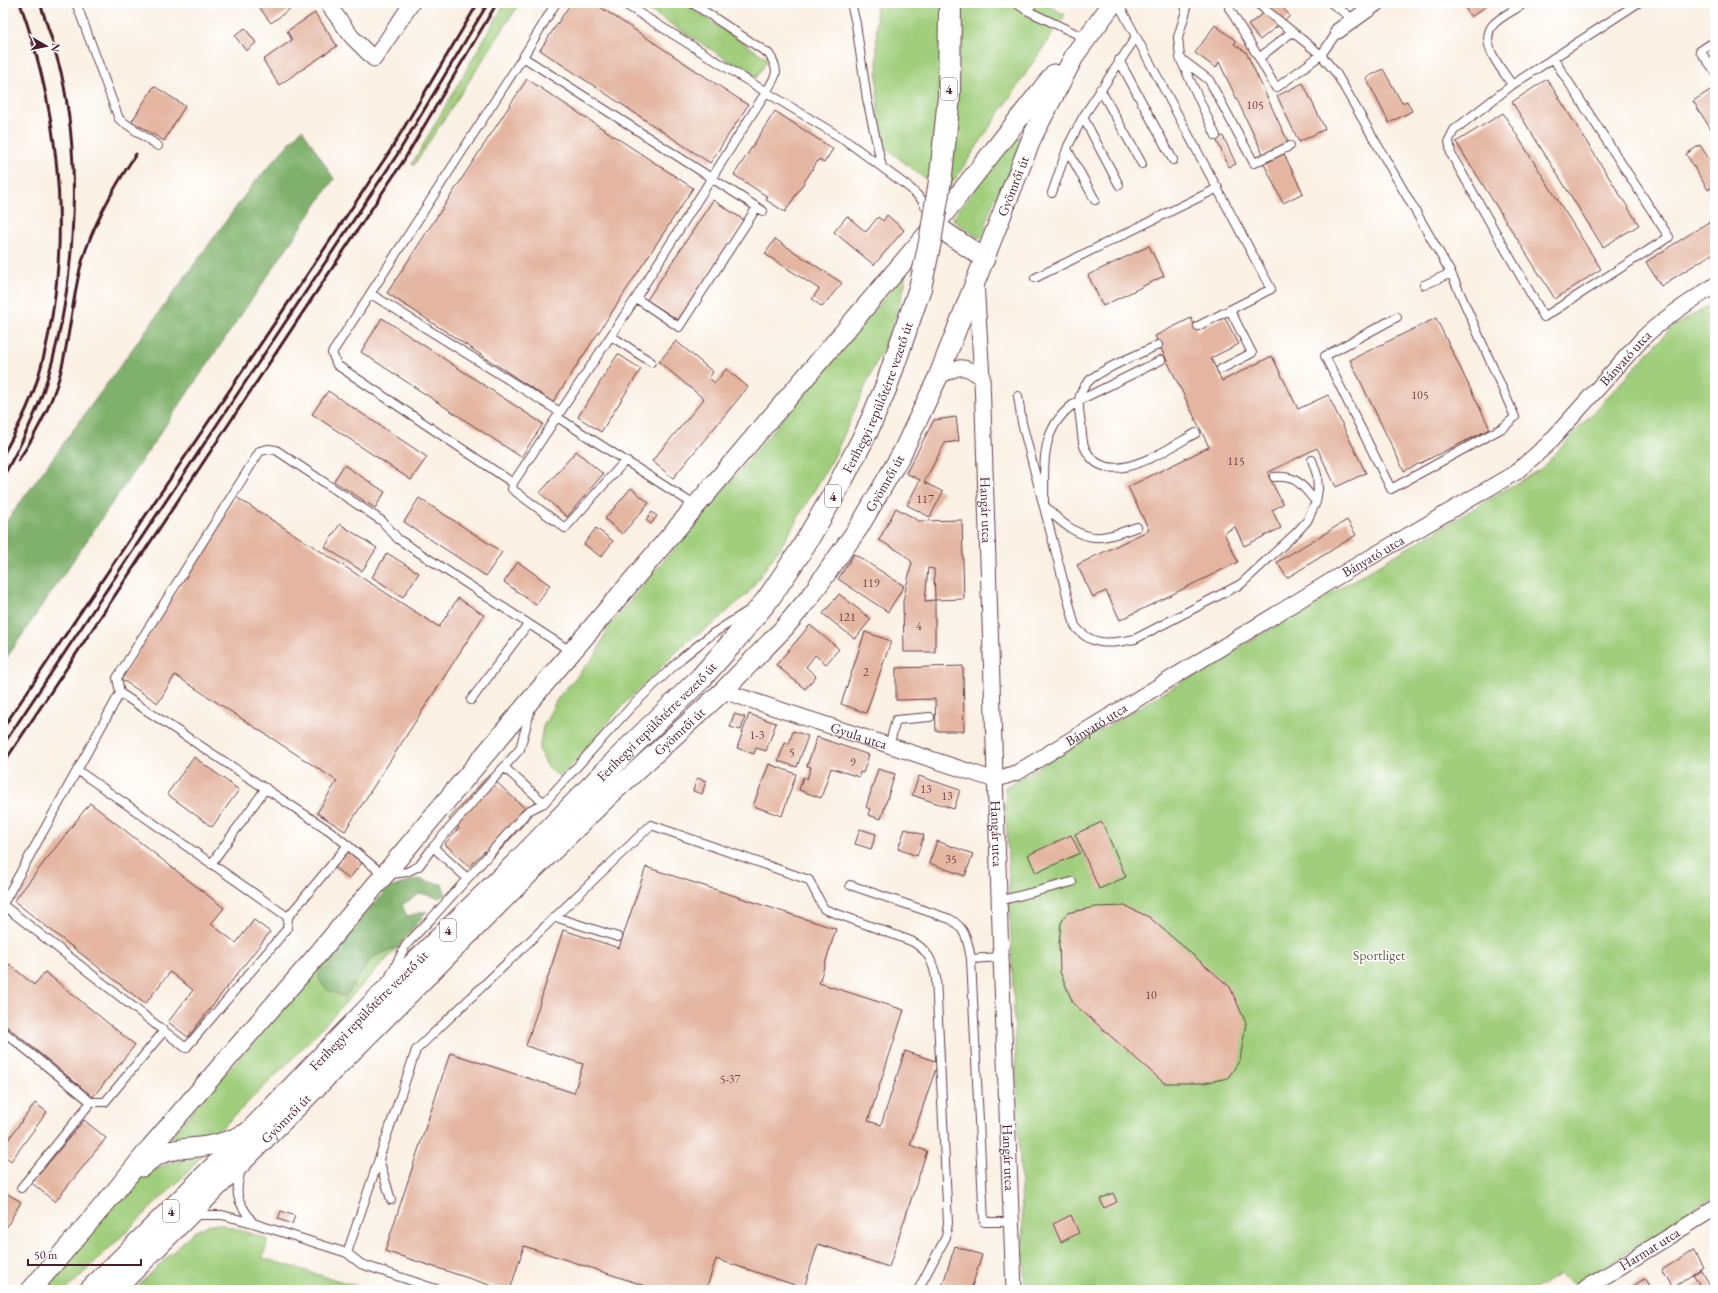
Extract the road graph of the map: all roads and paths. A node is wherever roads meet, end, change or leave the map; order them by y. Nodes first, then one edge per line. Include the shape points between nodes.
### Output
1 (75, 3) edge
2 (327, 3) edge
3 (412, 3) edge
4 (556, 3) edge
5 (623, 3) edge
6 (692, 3) edge
7 (851, 3) edge
8 (950, 3) edge
9 (1016, 3) edge
10 (1034, 3) edge
11 (1113, 3) edge
12 (1118, 3) edge
13 (1185, 3) edge
14 (1232, 3) edge
15 (1257, 3) edge
16 (1331, 3) edge
17 (1377, 3) edge
18 (1525, 3) edge
19 (1638, 3) edge
20 (1026, 10) junction
21 (1353, 19) junction
22 (1338, 31) joint
23 (1292, 32) junction
24 (1136, 37) junction
25 (1715, 41) edge
26 (1081, 46) junction
27 (1321, 55) junction
28 (523, 57) junction
29 (1180, 58) junction
30 (1259, 58) junction
31 (1554, 58) junction
32 (1119, 60) junction
33 (1715, 70) edge
34 (1512, 85) junction
35 (1100, 89) junction
36 (766, 92) junction
37 (1084, 117) junction
38 (1216, 136) dead end
39 (158, 146) dead end
40 (1290, 146) dead end
41 (1067, 149) junction
42 (1173, 160) dead end
43 (1142, 164) dead end
44 (882, 167) junction
45 (711, 178) junction
46 (1119, 186) dead end
47 (1218, 188) junction
48 (1052, 193) dead end
49 (1095, 200) dead end
50 (935, 225) junction
51 (985, 259) junction
52 (1451, 273) junction
53 (1035, 278) dead end
54 (976, 280) junction
55 (1424, 285) dead end
56 (1715, 285) edge
57 (371, 294) junction
58 (636, 298) junction
59 (1230, 310) junction
60 (1397, 317) dead end
61 (1198, 326) dead end
62 (611, 336) junction
63 (1158, 345) dead end
64 (1161, 360) dead end
65 (651, 362) dead end
66 (1221, 369) dead end
67 (938, 376) junction
68 (982, 378) junction
69 (1018, 396) dead end
70 (1078, 401) junction
71 (558, 414) junction
72 (1196, 433) dead end
73 (1312, 460) dead end
74 (625, 461) junction
75 (1274, 477) dead end
76 (513, 483) junction
77 (1316, 502) junction
78 (1044, 505) junction
79 (696, 506) junction
80 (1137, 527) dead end
81 (768, 599) junction
82 (528, 624) junction
83 (572, 652) junction
84 (722, 691) junction
85 (120, 694) junction
86 (534, 696) junction
87 (471, 700) dead end
88 (930, 717) dead end
89 (889, 746) junction
90 (504, 767) junction
91 (77, 770) junction
92 (995, 780) junction
93 (266, 788) junction
94 (544, 803) junction
95 (348, 845) junction
96 (433, 847) junction
97 (517, 863) junction
98 (211, 864) junction
99 (384, 876) junction
100 (467, 878) junction
101 (1072, 882) dead end
102 (850, 885) dead end
103 (999, 901) junction
104 (3, 904) edge
105 (555, 917) junction
106 (288, 918) junction
107 (618, 937) dead end
108 (452, 950) junction
109 (1001, 956) junction
110 (971, 959) junction
111 (379, 998) junction
112 (3, 1031) edge
113 (164, 1031) junction
114 (91, 1102) junction
115 (251, 1131) junction
116 (379, 1158) junction
117 (242, 1161) junction
118 (21, 1188) dead end
119 (114, 1193) junction
120 (391, 1200) dead end
121 (1715, 1208) edge
122 (188, 1215) junction
123 (1011, 1222) junction
124 (253, 1223) junction
125 (347, 1253) junction
126 (31, 1290) edge
127 (91, 1290) edge
128 (115, 1290) edge
129 (439, 1290) edge
130 (918, 1290) edge
131 (1014, 1290) edge
132 (1583, 1290) edge

1 - 39 lane via 119,119
2 - 3 street via 352,37 374,59
4 - 28 lane
5 - 36 lane
6 - 36 lane via 769,54 776,64 776,72
7 - 44 lane via 867,99
8 - 81 main road, Ferihegyi repülőtérre vezető út / 4, bridge via 949,97 941,175 920,288 896,360 867,431 800,552
9 - 20 lane
10 - 20 lane
11 - 26 street, Gyömrői út
12 - 24 lane
13 - 29 lane via 1186,11 1178,37
14 - 30 lane via 1229,8
15 - 23 lane
16 - 21 lane
17 - 21 street
18 - 34 lane via 1492,26 1488,39 1491,51
19 - 31 lane
20 - 26 lane
21 - 22 street
22 - 27 lane
23 - 27 lane
23 - 30 lane
24 - 32 lane
24 - 47 lane
25 - 33 lane via 1700,51
26 - 50 street, Gyömrői út via 1054,74
26 - 51 street, Gyömrői út via 1033,135
27 - 30 lane via 1276,88
27 - 52 lane via 1336,73
28 - 45 lane
28 - 57 lane
29 - 38 lane
29 - 40 lane via 1209,80 1254,163
31 - 34 lane
31 - 34 lane via 1669,237 1544,317 1450,154 1449,147 1454,130
32 - 35 lane
32 - 42 lane
35 - 37 lane
35 - 43 lane
36 - 44 lane via 844,140
36 - 45 lane
37 - 41 lane
37 - 46 lane
41 - 48 lane
41 - 49 lane
44 - 50 lane via 922,200
45 - 58 lane
45 - 58 lane via 760,209 679,326
47 - 53 lane
47 - 59 lane via 1271,289
50 - 51 street
50 - 79 street, Gyömrői út
51 - 54 street, Gyömrői út
52 - 55 lane
52 - 60 lane via 1515,417 1504,427 1391,489 1324,356
54 - 67 street, Gyömrői út
54 - 68 street, Hangár utca
56 - 92 street, Bányató utca via 1672,313 1652,330 1547,445 1515,473 1340,575 1018,772
57 - 71 lane
57 - 76 lane via 332,353 337,365
58 - 62 lane
59 - 61 lane
59 - 66 lane via 1252,353
62 - 65 lane
62 - 71 lane
63 - 70 lane via 1095,376 1083,388
64 - 70 lane
67 - 68 street via 961,367 972,370
67 - 84 street, Gyömrői út via 902,453 859,527 809,598 784,628
68 - 92 street, Hangár utca
69 - 78 lane via 1022,424
70 - 72 lane via 1084,446 1096,461 1113,468 1134,466
70 - 78 lane via 1057,419 1050,436 1045,455
71 - 74 lane
71 - 76 lane
73 - 77 lane via 1317,475
74 - 76 lane via 565,528 512,490
74 - 79 lane
75 - 77 lane via 1290,477 1298,481
77 - 78 lane via 1307,521 1241,584 1135,638 1121,642 1096,642 1085,637 1075,626
78 - 80 lane via 1063,523 1090,537 1112,535
79 - 83 street, Gyömrői út
81 - 94 lane via 712,634 682,658 630,708
81 - 97 main road, Ferihegyi repülőtérre vezető út / 4 via 701,678
82 - 83 lane
82 - 85 lane via 398,539 382,521 276,450 269,449 260,452 116,678
82 - 87 lane
83 - 86 street, Gyömrői út
84 - 89 street, Gyula utca
84 - 108 street, Gyömrői út via 610,795
85 - 91 lane
85 - 93 lane
86 - 90 lane via 520,749
86 - 99 street, Gyömrői út
88 - 89 lane via 896,720
89 - 92 street, Gyula utca
90 - 94 lane
90 - 96 lane
91 - 98 lane
91 - 104 lane
92 - 103 street, Hangár utca
93 - 95 lane
93 - 98 lane
94 - 100 lane via 528,811
95 - 99 lane
95 - 106 lane
96 - 99 lane via 419,866 407,872
96 - 100 lane
97 - 108 lane
97 - 111 main road, Ferihegyi repülőtérre vezető út / 4
98 - 106 lane
99 - 119 street, Gyömrői út
100 - 111 lane via 406,945
101 - 103 lane
102 - 110 lane via 956,922 968,941
103 - 109 street, Hangár utca
104 - 113 lane
105 - 107 lane
105 - 116 lane via 416,1050
105 - 130 lane via 651,825 809,880 824,909 911,941 926,951 935,967 936,978 948,1223 946,1237
106 - 113 lane via 287,929 186,1048
108 - 117 street, Gyömrői út
109 - 110 lane
109 - 123 street, Hangár utca
110 - 123 lane via 984,1222
111 - 115 main road, Ferihegyi repülőtérre vezető út / 4
112 - 114 lane
113 - 114 lane via 105,1102
114 - 118 lane
115 - 119 street, Gyömrői út via 220,1144 177,1148 153,1157
115 - 127 main road, Ferihegyi repülőtérre vezető út / 4
116 - 120 lane
116 - 125 lane
117 - 122 street, Gyömrői út
117 - 124 lane via 237,1194
119 - 126 street, Gyömrői út
121 - 132 street, Harmat utca
122 - 124 lane via 222,1215
122 - 128 street, Gyömrői út
123 - 131 street, Hangár utca
124 - 125 lane
125 - 129 lane via 361,1264

